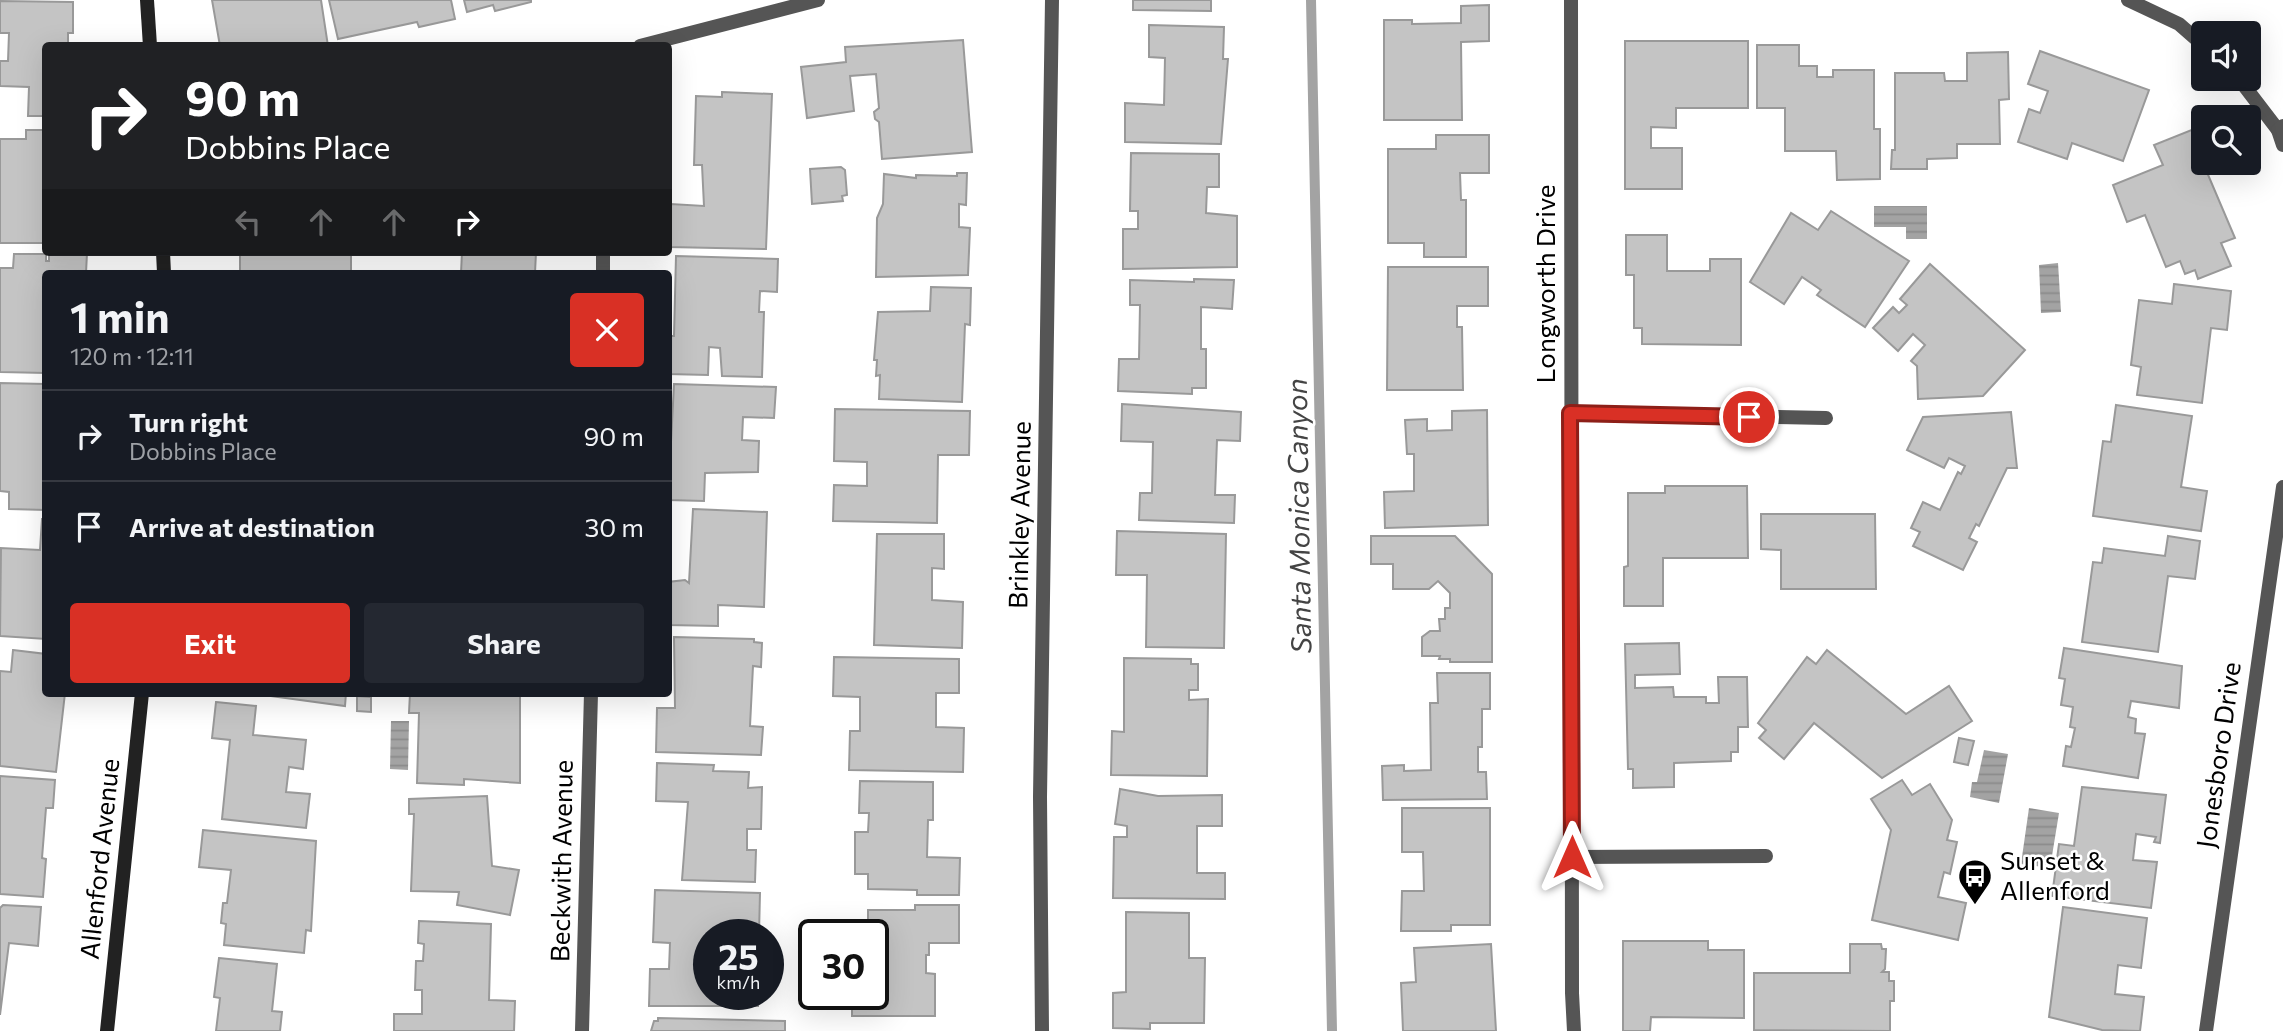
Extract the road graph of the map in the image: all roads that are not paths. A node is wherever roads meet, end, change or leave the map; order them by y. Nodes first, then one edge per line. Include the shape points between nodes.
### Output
1 (147, 0) edge
2 (818, 0) edge
3 (1052, 0) edge
4 (1571, 0) edge
5 (2128, 0) edge
6 (2191, 34) edge
7 (150, 42) edge
8 (655, 42) edge
9 (2249, 91) edge
10 (2281, 128) edge
11 (2283, 145) edge
12 (1570, 413) junction
13 (1826, 418) dead end
14 (2283, 487) edge
15 (142, 697) edge
16 (591, 697) edge
17 (1766, 856) dead end
18 (1572, 857) junction
19 (107, 1031) edge
20 (582, 1031) edge
21 (1042, 1031) edge
22 (1574, 1031) edge
23 (2206, 1031) edge

1 - 7 street
2 - 8 street
3 - 21 street, Brinkley Avenue via 1040,797
4 - 12 street, Longworth Drive
5 - 6 street
9 - 10 street
10 - 11 street
12 - 13 street
12 - 18 street, Longworth Drive
14 - 23 street, Jonesboro Drive
15 - 19 street, Allenford Avenue
16 - 20 street, Beckwith Avenue
17 - 18 street
18 - 22 street, Longworth Drive

